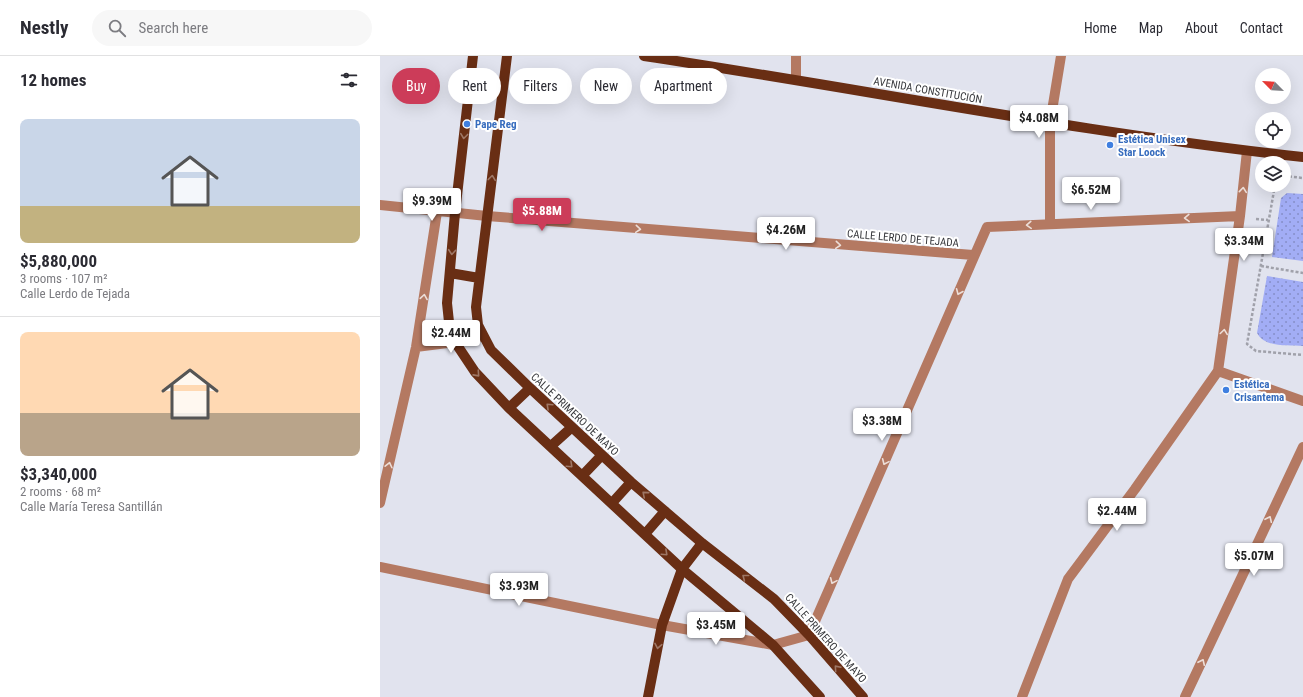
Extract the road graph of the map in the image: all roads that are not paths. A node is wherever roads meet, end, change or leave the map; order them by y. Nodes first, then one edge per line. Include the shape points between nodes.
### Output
1 (473, 56) edge
2 (507, 56) edge
3 (644, 56) edge
4 (796, 56) edge
5 (1061, 56) edge
6 (796, 79) junction
7 (1050, 123) junction
8 (1247, 151) junction
9 (1303, 157) edge
10 (380, 205) edge
11 (437, 212) junction
12 (455, 213) junction
13 (487, 216) junction
14 (1240, 216) junction
15 (1050, 224) junction
16 (973, 255) junction
17 (450, 273) junction
18 (479, 278) junction
19 (482, 336) junction
20 (455, 342) junction
21 (416, 347) junction
22 (1218, 371) junction
23 (530, 388) junction
24 (1303, 401) edge
25 (509, 408) junction
26 (571, 428) junction
27 (550, 446) junction
28 (1303, 447) edge
29 (602, 454) junction
30 (582, 476) junction
31 (631, 482) junction
32 (380, 503) edge
33 (612, 503) junction
34 (665, 511) junction
35 (645, 534) junction
36 (702, 543) junction
37 (380, 567) edge
38 (682, 569) junction
39 (662, 625) junction
40 (809, 635) junction
41 (773, 645) junction
42 (648, 697) edge
43 (820, 697) edge
44 (863, 697) edge
45 (1022, 697) edge
46 (1185, 697) edge

1 -> 12 main road
13 -> 2 main road, CALLE PRIMERO DE MAYO
3 - 6 main road, AVENIDA CONSTITUCIÓN
4 - 6 street
5 - 7 street
6 - 7 main road, AVENIDA CONSTITUCIÓN
7 - 8 main road, AVENIDA CONSTITUCIÓN
7 - 15 street
8 - 9 main road, AVENIDA CONSTITUCIÓN
14 -> 8 street
10 - 11 street, CALLE LERDO DE TEJADA
11 - 12 street, CALLE LERDO DE TEJADA
21 -> 11 street
12 - 13 street, CALLE LERDO DE TEJADA
12 -> 17 main road
13 -> 16 street, CALLE LERDO DE TEJADA
13 - 18 main road, CALLE PRIMERO DE MAYO
14 -> 15 street, CALLE LERDO DE TEJADA
22 -> 14 street
15 -> 16 street, CALLE LERDO DE TEJADA via 986,227
16 -> 40 street via 958,296
17 - 18 main road
17 - 20 main road via 449,322
18 - 19 main road, CALLE PRIMERO DE MAYO via 476,307
19 - 20 street
19 - 23 main road, CALLE PRIMERO DE MAYO via 491,350
20 - 21 street
20 -> 25 main road via 474,372
32 -> 21 street
22 - 24 street
22 - 45 street via 1068,579
23 - 25 main road
26 -> 23 main road, CALLE PRIMERO DE MAYO
25 - 27 main road
26 - 27 main road
26 - 29 main road, CALLE PRIMERO DE MAYO
27 -> 30 main road
46 -> 28 street
29 - 30 main road
29 - 31 main road, CALLE PRIMERO DE MAYO
30 - 33 main road
31 - 33 main road
34 -> 31 main road, CALLE PRIMERO DE MAYO
33 - 35 main road
34 - 35 main road
34 - 36 main road, CALLE PRIMERO DE MAYO
35 -> 38 main road
36 - 38 main road
40 -> 36 main road, CALLE PRIMERO DE MAYO via 774,599
37 - 39 street
38 - 39 main road
38 - 41 main road
39 - 41 street
39 -> 42 main road
40 - 41 street
44 -> 40 main road, CALLE PRIMERO DE MAYO
41 - 43 main road

